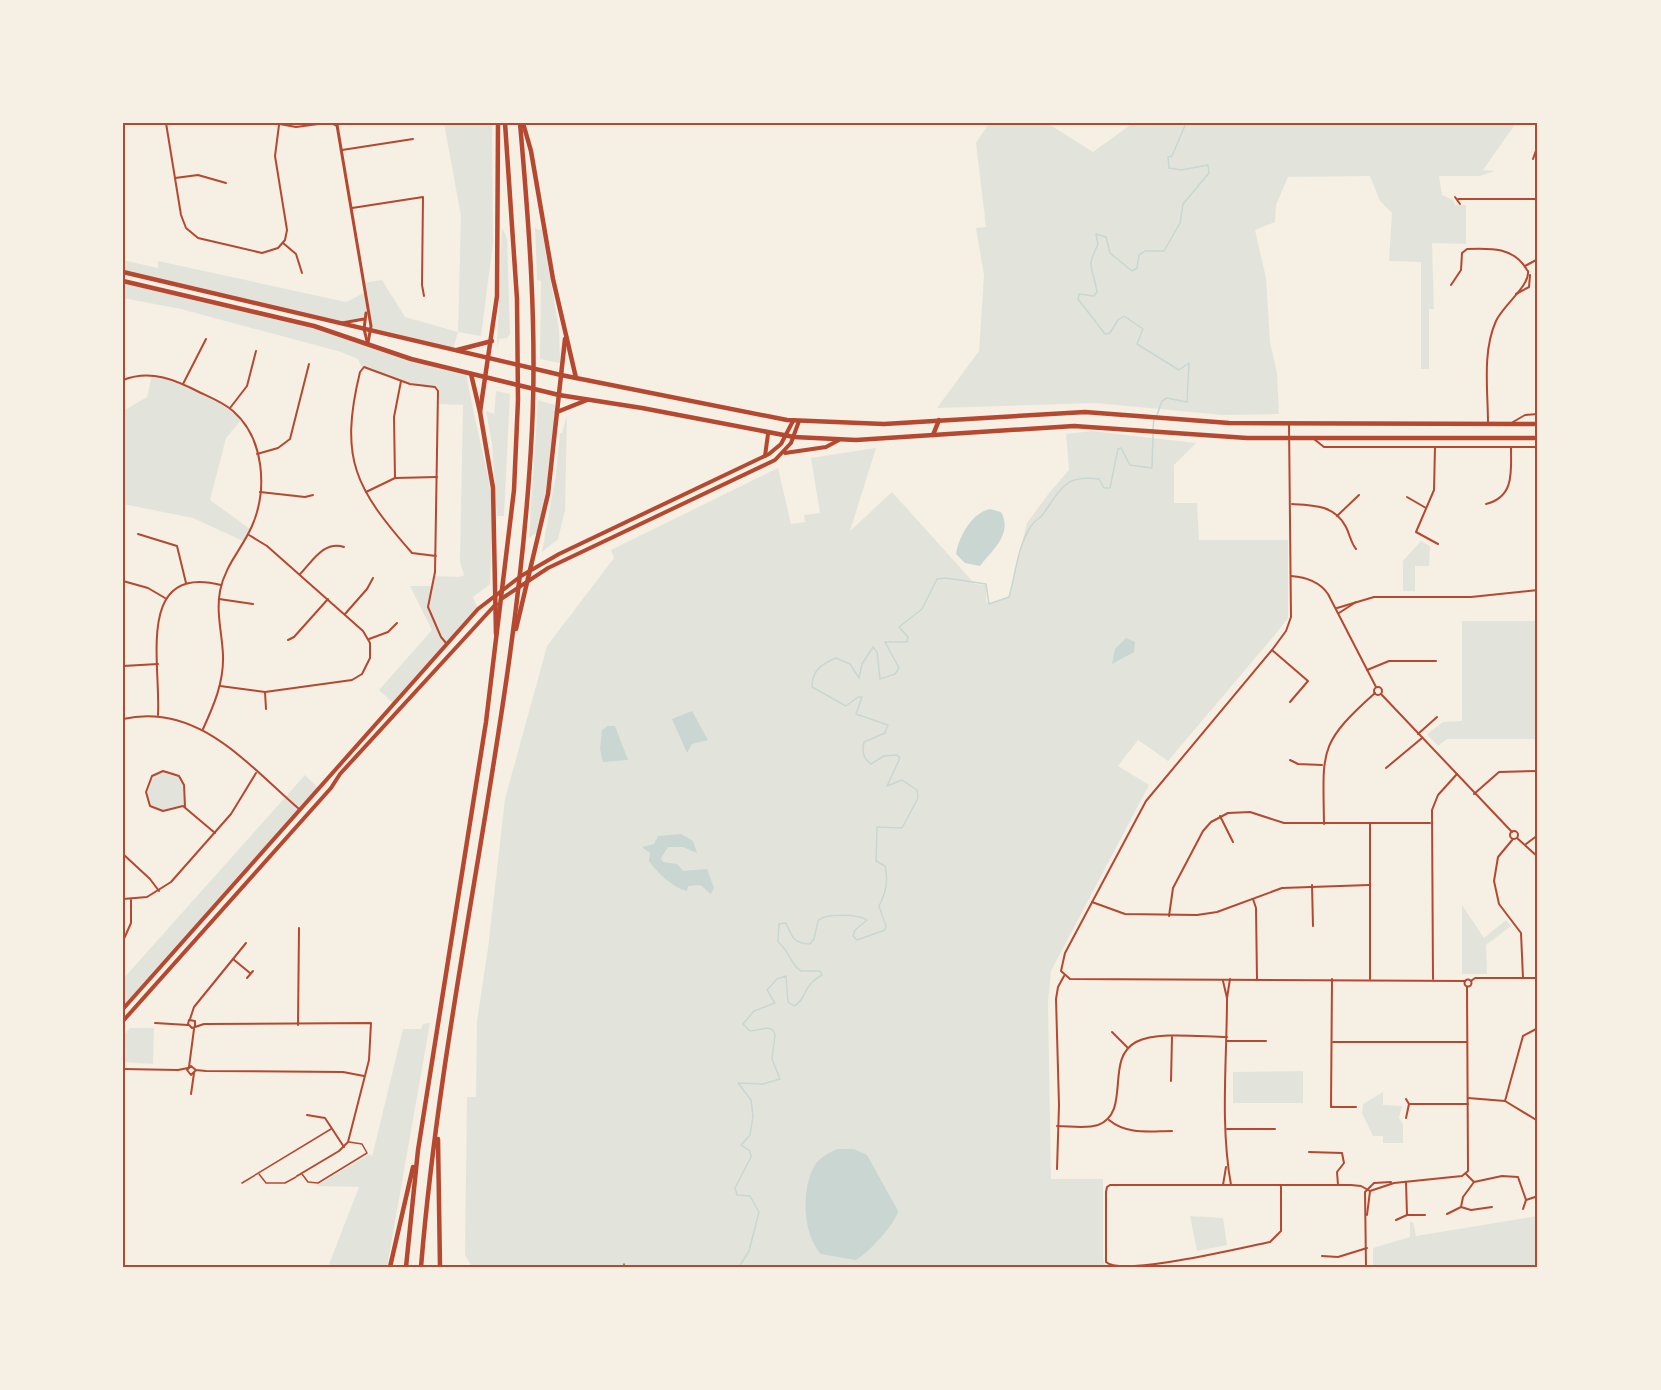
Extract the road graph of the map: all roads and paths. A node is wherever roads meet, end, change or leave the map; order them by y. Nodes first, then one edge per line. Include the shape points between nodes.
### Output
1 (166, 123) edge
2 (274, 123) edge
3 (326, 123) edge
4 (332, 123) edge
5 (498, 123) edge
6 (505, 123) edge
7 (522, 123) edge
8 (338, 124) edge
9 (279, 125) junction
10 (413, 139) dead end
11 (1538, 145) edge
12 (341, 150) junction
13 (1533, 159) dead end
14 (175, 178) junction
15 (226, 183) dead end
16 (1538, 199) edge
17 (1460, 204) dead end
18 (351, 208) junction
19 (283, 243) junction
20 (1538, 259) edge
21 (1525, 266) junction
22 (123, 272) edge
23 (302, 273) dead end
24 (1451, 276) dead end
25 (123, 280) edge
26 (1454, 280) junction
27 (1451, 285) dead end
28 (424, 296) dead end
29 (366, 311) junction
30 (315, 317) junction
31 (364, 319) junction
32 (340, 323) junction
33 (314, 326) junction
34 (364, 328) junction
35 (371, 330) junction
36 (206, 339) dead end
37 (565, 339) junction
38 (492, 341) junction
39 (368, 343) junction
40 (457, 350) junction
41 (256, 351) dead end
42 (490, 358) junction
43 (309, 364) dead end
44 (471, 374) junction
45 (561, 375) junction
46 (487, 378) junction
47 (576, 378) junction
48 (123, 380) edge
49 (401, 381) junction
50 (183, 384) junction
51 (559, 395) junction
52 (587, 400) junction
53 (230, 408) junction
54 (480, 412) junction
55 (557, 412) junction
56 (1538, 414) edge
57 (939, 420) junction
58 (796, 421) junction
59 (1488, 423) junction
60 (1289, 424) junction
61 (1511, 424) junction
62 (1538, 424) edge
63 (768, 434) junction
64 (933, 435) junction
65 (785, 436) junction
66 (794, 437) junction
67 (1538, 438) edge
68 (1290, 439) junction
69 (1314, 439) junction
70 (839, 440) junction
71 (1435, 447) junction
72 (1511, 447) junction
73 (1538, 447) edge
74 (783, 453) junction
75 (257, 454) junction
76 (765, 457) junction
77 (437, 477) junction
78 (395, 478) junction
79 (696, 489) junction
80 (261, 492) junction
81 (366, 492) junction
82 (313, 495) dead end
83 (1359, 495) dead end
84 (699, 497) junction
85 (1407, 497) dead end
86 (1292, 504) junction
87 (1486, 504) dead end
88 (1426, 508) junction
89 (1337, 516) junction
90 (138, 534) dead end
91 (247, 534) junction
92 (1438, 544) dead end
93 (344, 547) dead end
94 (1356, 549) dead end
95 (436, 556) junction
96 (300, 574) junction
97 (1291, 576) junction
98 (373, 578) dead end
99 (123, 581) edge
100 (186, 583) junction
101 (221, 585) junction
102 (1538, 590) edge
103 (165, 598) junction
104 (219, 599) junction
105 (328, 599) junction
106 (1358, 600) junction
107 (253, 604) dead end
108 (1336, 608) junction
109 (1338, 613) junction
110 (345, 614) junction
111 (397, 623) dead end
112 (369, 639) junction
113 (288, 640) dead end
114 (496, 640) junction
115 (513, 640) junction
116 (446, 643) junction
117 (1272, 650) junction
118 (451, 651) junction
119 (1436, 661) dead end
120 (158, 664) junction
121 (123, 666) edge
122 (1367, 670) junction
123 (220, 686) junction
124 (1376, 687) junction
125 (265, 692) junction
126 (1375, 693) junction
127 (1381, 694) junction
128 (397, 699) junction
129 (1290, 702) dead end
130 (404, 705) junction
131 (266, 709) dead end
132 (158, 716) junction
133 (1437, 717) dead end
134 (123, 719) edge
135 (202, 729) junction
136 (1419, 734) junction
137 (1422, 738) junction
138 (1290, 760) dead end
139 (1323, 765) junction
140 (1386, 768) dead end
141 (1538, 771) edge
142 (256, 772) junction
143 (1456, 774) junction
144 (1474, 794) junction
145 (185, 807) junction
146 (299, 809) junction
147 (306, 816) junction
148 (1220, 816) junction
149 (1370, 823) junction
150 (1430, 823) junction
151 (1324, 824) junction
152 (1512, 832) junction
153 (215, 833) junction
154 (1538, 835) edge
155 (1517, 838) junction
156 (1513, 839) junction
157 (1233, 842) dead end
158 (1525, 844) junction
159 (262, 852) junction
160 (123, 854) edge
161 (1538, 857) edge
162 (269, 858) junction
163 (1312, 885) junction
164 (1370, 885) junction
165 (159, 891) junction
166 (1253, 897) junction
167 (123, 899) edge
168 (131, 900) junction
169 (1092, 902) junction
170 (1169, 916) junction
171 (1313, 926) dead end
172 (299, 928) dead end
173 (123, 941) edge
174 (292, 942) dead end
175 (298, 942) junction
176 (246, 943) dead end
177 (233, 959) junction
178 (1064, 976) junction
179 (247, 978) dead end
180 (1523, 978) junction
181 (1538, 978) edge
182 (1222, 979) junction
183 (1230, 979) junction
184 (1257, 979) junction
185 (1332, 979) junction
186 (1370, 979) junction
187 (1433, 979) junction
188 (1465, 981) junction
189 (1471, 981) junction
190 (1467, 987) junction
191 (1227, 998) junction
192 (123, 1009) edge
193 (192, 1013) junction
194 (195, 1020) junction
195 (189, 1021) junction
196 (123, 1022) edge
197 (155, 1023) dead end
198 (165, 1023) junction
199 (183, 1023) junction
200 (204, 1024) junction
201 (298, 1025) junction
202 (188, 1026) junction
203 (195, 1027) junction
204 (1538, 1028) edge
205 (164, 1029) dead end
206 (1112, 1032) dead end
207 (192, 1037) junction
208 (1172, 1037) junction
209 (1227, 1037) junction
210 (1227, 1041) junction
211 (1266, 1041) dead end
212 (1332, 1042) junction
213 (1467, 1042) junction
214 (1128, 1048) junction
215 (191, 1059) junction
216 (188, 1067) junction
217 (123, 1069) edge
218 (178, 1070) junction
219 (195, 1070) junction
220 (188, 1073) junction
221 (365, 1076) junction
222 (1171, 1082) dead end
223 (191, 1084) junction
224 (191, 1094) dead end
225 (1468, 1098) junction
226 (1406, 1099) dead end
227 (1504, 1101) junction
228 (1409, 1104) junction
229 (1468, 1104) junction
230 (1356, 1107) dead end
231 (307, 1115) dead end
232 (1406, 1118) dead end
233 (1108, 1119) junction
234 (1538, 1121) edge
235 (438, 1122) junction
236 (1057, 1126) junction
237 (331, 1129) junction
238 (1227, 1129) junction
239 (1275, 1129) dead end
240 (1172, 1131) dead end
241 (348, 1142) junction
242 (344, 1147) junction
243 (418, 1150) junction
244 (1310, 1152) dead end
245 (1227, 1164) junction
246 (1057, 1169) dead end
247 (258, 1173) junction
248 (302, 1174) junction
249 (1466, 1174) junction
250 (297, 1176) joint
251 (1406, 1182) junction
252 (1474, 1182) junction
253 (242, 1183) dead end
254 (1223, 1185) junction
255 (1231, 1185) junction
256 (1281, 1185) junction
257 (1338, 1185) junction
258 (1369, 1190) junction
259 (1538, 1196) edge
260 (1526, 1200) junction
261 (1461, 1207) junction
262 (1492, 1207) dead end
263 (1523, 1209) dead end
264 (1447, 1214) dead end
265 (1407, 1215) junction
266 (1425, 1215) dead end
267 (1396, 1220) dead end
268 (1367, 1248) junction
269 (1322, 1256) dead end
270 (624, 1263) dead end
271 (390, 1267) edge
272 (406, 1267) edge
273 (421, 1267) edge
274 (440, 1267) edge
275 (624, 1267) edge
276 (1366, 1267) edge

1 - 14 street
2 - 9 street
3 - 9 street
4 - 8 street
5 - 38 highway via 500,245
6 - 114 highway via 515,252 518,400 514,490
7 - 37 highway via 531,151
7 - 115 highway via 534,359
8 - 12 street
9 - 19 street via 275,152 287,227
10 - 12 street
11 - 13 street
12 - 18 street
14 - 15 street via 198,175
14 - 19 street via 182,220 195,236 262,253
16 - 17 street via 1457,198
18 - 28 street via 423,197
18 - 29 street
19 - 23 street via 296,254
20 - 21 street
21 - 26 street via 1505,250 1467,249 1462,253 1461,270
21 - 59 street via 1531,285 1514,295 1497,317 1489,342
22 - 30 highway
24 - 26 street
25 - 33 highway
26 - 27 street
29 - 31 street
29 - 35 street
30 - 32 highway
30 - 33 highway
31 - 32 street
31 - 34 street
32 - 34 highway
33 - 39 highway
34 - 35 highway
34 - 39 street
35 - 39 street
35 - 40 highway
36 - 50 street
37 - 45 highway
37 - 47 highway
38 - 40 highway
38 - 42 highway
39 - 44 highway
40 - 42 highway
41 - 53 street via 247,386
42 - 45 highway
42 - 46 highway
43 - 75 street via 290,439 278,448
44 - 46 highway
44 - 54 highway
45 - 47 highway
45 - 51 highway
46 - 51 highway
46 - 54 highway
47 - 58 highway
48 - 50 street via 149,375
49 - 77 street via 434,386 438,391
49 - 78 street via 394,417
49 - 81 street via 368,367 360,372 349,433 353,460
50 - 53 street
51 - 52 highway
51 - 55 highway
52 - 55 highway
52 - 63 highway
53 - 75 street via 246,426
54 - 114 highway via 493,488
55 - 115 highway via 551,478
56 - 61 street via 1525,415
57 - 58 highway via 854,424
57 - 60 highway via 1070,412
57 - 64 highway
58 - 65 main road
58 - 66 main road
59 - 60 highway
59 - 61 highway
60 - 68 street
61 - 62 highway
63 - 65 highway
63 - 76 main road
64 - 68 highway via 1061,426
64 - 70 highway
65 - 66 highway
65 - 76 main road
66 - 70 highway
66 - 74 main road
67 - 69 highway
68 - 69 highway
68 - 86 street
69 - 71 street via 1324,447
70 - 74 main road via 826,447
71 - 72 street
71 - 88 street via 1434,490
72 - 73 street
72 - 87 street via 1508,490
74 - 84 main road
75 - 80 street
76 - 79 main road
77 - 78 street
77 - 95 street
78 - 81 street
79 - 84 main road
79 - 116 main road via 568,549 521,576 478,609
80 - 82 street
80 - 91 street
81 - 95 street via 412,553
83 - 89 street
84 - 118 main road via 532,577 496,603
85 - 88 street
86 - 89 street via 1320,506
86 - 97 street
88 - 92 street via 1416,532
89 - 94 street
90 - 100 street via 177,546
91 - 96 street
91 - 101 street
93 - 96 street via 326,548
95 - 116 street via 428,611
96 - 105 street
97 - 108 street via 1317,583
97 - 117 street via 1289,624
98 - 110 street
99 - 103 street via 151,589
100 - 101 street via 204,581
100 - 103 street
101 - 104 street
102 - 106 street via 1471,597
103 - 120 street via 157,621
104 - 107 street
104 - 123 street via 223,662
105 - 110 street
105 - 113 street
106 - 108 street
106 - 109 street
108 - 109 street
109 - 122 street
110 - 112 street
111 - 112 street via 388,632
112 - 125 street via 369,662 355,679
114 - 243 highway
115 - 235 highway
116 - 118 main road
116 - 128 main road
117 - 129 street via 1308,681
117 - 169 street via 1146,801
118 - 130 main road
119 - 122 street via 1389,661
120 - 121 street
120 - 132 street
122 - 124 street
123 - 125 street
123 - 135 street
124 - 126 street
124 - 127 street via 1381,688
125 - 131 street
126 - 127 street
126 - 139 street via 1334,735
127 - 136 street
128 - 130 main road
128 - 146 main road
130 - 147 main road
132 - 134 street
132 - 135 street via 179,719
133 - 136 street
135 - 142 street via 222,741
136 - 137 street
137 - 140 street
137 - 143 street
138 - 139 street
139 - 151 street
141 - 144 street via 1499,772
142 - 146 street
142 - 153 street
143 - 144 street
143 - 150 street via 1438,795
144 - 152 street
145 - 145 street via 164,812 150,806 146,792 152,776 160,771 177,773 183,782
145 - 153 street
146 - 147 main road
146 - 159 main road
147 - 162 main road
148 - 151 street via 1243,811 1284,823
148 - 157 street
148 - 170 street via 1203,831 1173,888
149 - 150 street
149 - 151 street
149 - 164 street
150 - 187 street
152 - 155 street via 1517,832
152 - 156 street
153 - 165 street
154 - 158 street
155 - 156 street
155 - 158 street
156 - 180 street via 1498,857 1494,881 1499,904 1521,933
158 - 161 street
159 - 162 main road
159 - 192 main road
160 - 165 street
162 - 196 main road
163 - 164 street
163 - 166 street via 1282,888
163 - 171 street
164 - 186 street
165 - 168 street
166 - 170 street via 1217,912
166 - 184 street via 1257,908
167 - 168 street
168 - 173 street via 131,923
169 - 170 street via 1125,914
169 - 178 street via 1062,960 1060,969
172 - 175 street
174 - 175 street
175 - 201 street
176 - 177 street
177 - 179 street via 251,972
177 - 193 street
178 - 182 street
178 - 236 street via 1057,990
180 - 181 street
180 - 189 street
182 - 183 street
182 - 191 street
183 - 184 street
183 - 191 street
184 - 185 street
185 - 186 street
185 - 212 street
186 - 187 street
187 - 188 street
188 - 189 street
188 - 190 street
189 - 190 street
190 - 213 street
191 - 209 street
193 - 194 street
193 - 195 street
194 - 195 street
194 - 200 street
194 - 203 street
195 - 199 street
195 - 202 street
197 - 198 street
198 - 199 street
198 - 205 street
199 - 202 street
200 - 201 street
200 - 203 street
201 - 221 street via 370,1023
202 - 203 street
202 - 207 street
203 - 207 street
204 - 227 street via 1523,1036
206 - 214 street
207 - 215 street
208 - 209 street
208 - 214 street via 1149,1037
208 - 222 street
209 - 210 street
210 - 211 street
210 - 238 street
212 - 213 street
212 - 230 street via 1331,1107
213 - 225 street
214 - 233 street via 1119,1066 1115,1106
215 - 216 street
215 - 219 street
216 - 218 street
216 - 219 street
216 - 220 street
217 - 218 street
218 - 220 street
219 - 220 street
219 - 221 street via 343,1072
219 - 223 street
220 - 223 street
221 - 241 street
223 - 224 street
225 - 227 street
225 - 229 street
226 - 228 street
227 - 234 street
228 - 229 street
228 - 232 street
229 - 249 street
231 - 237 street via 323,1116
233 - 236 street via 1096,1126
233 - 240 street via 1132,1131
235 - 273 highway
235 - 274 highway
236 - 246 street
237 - 242 street
237 - 247 lane
238 - 239 street
238 - 245 street
241 - 242 street
241 - 248 lane via 362,1144 367,1153 318,1183 308,1182
242 - 248 street
243 - 271 highway
243 - 272 highway
244 - 257 street via 1342,1153 1344,1163 1338,1173
245 - 254 street
245 - 255 street
247 - 250 lane via 266,1183 285,1183
247 - 253 lane
248 - 250 street
249 - 251 street
249 - 252 street
251 - 258 street
251 - 265 street
252 - 260 street via 1518,1177
252 - 261 street
254 - 255 street
254 - 256 street via 1110,1185 1106,1192 1106,1259 1113,1266 1149,1266 1270,1242 1281,1231
255 - 256 street
256 - 257 street
257 - 258 street
258 - 268 street
259 - 260 street
260 - 263 street
261 - 262 street
261 - 264 street
265 - 266 street
265 - 267 street
268 - 269 street via 1338,1257
268 - 276 street
270 - 275 lane

